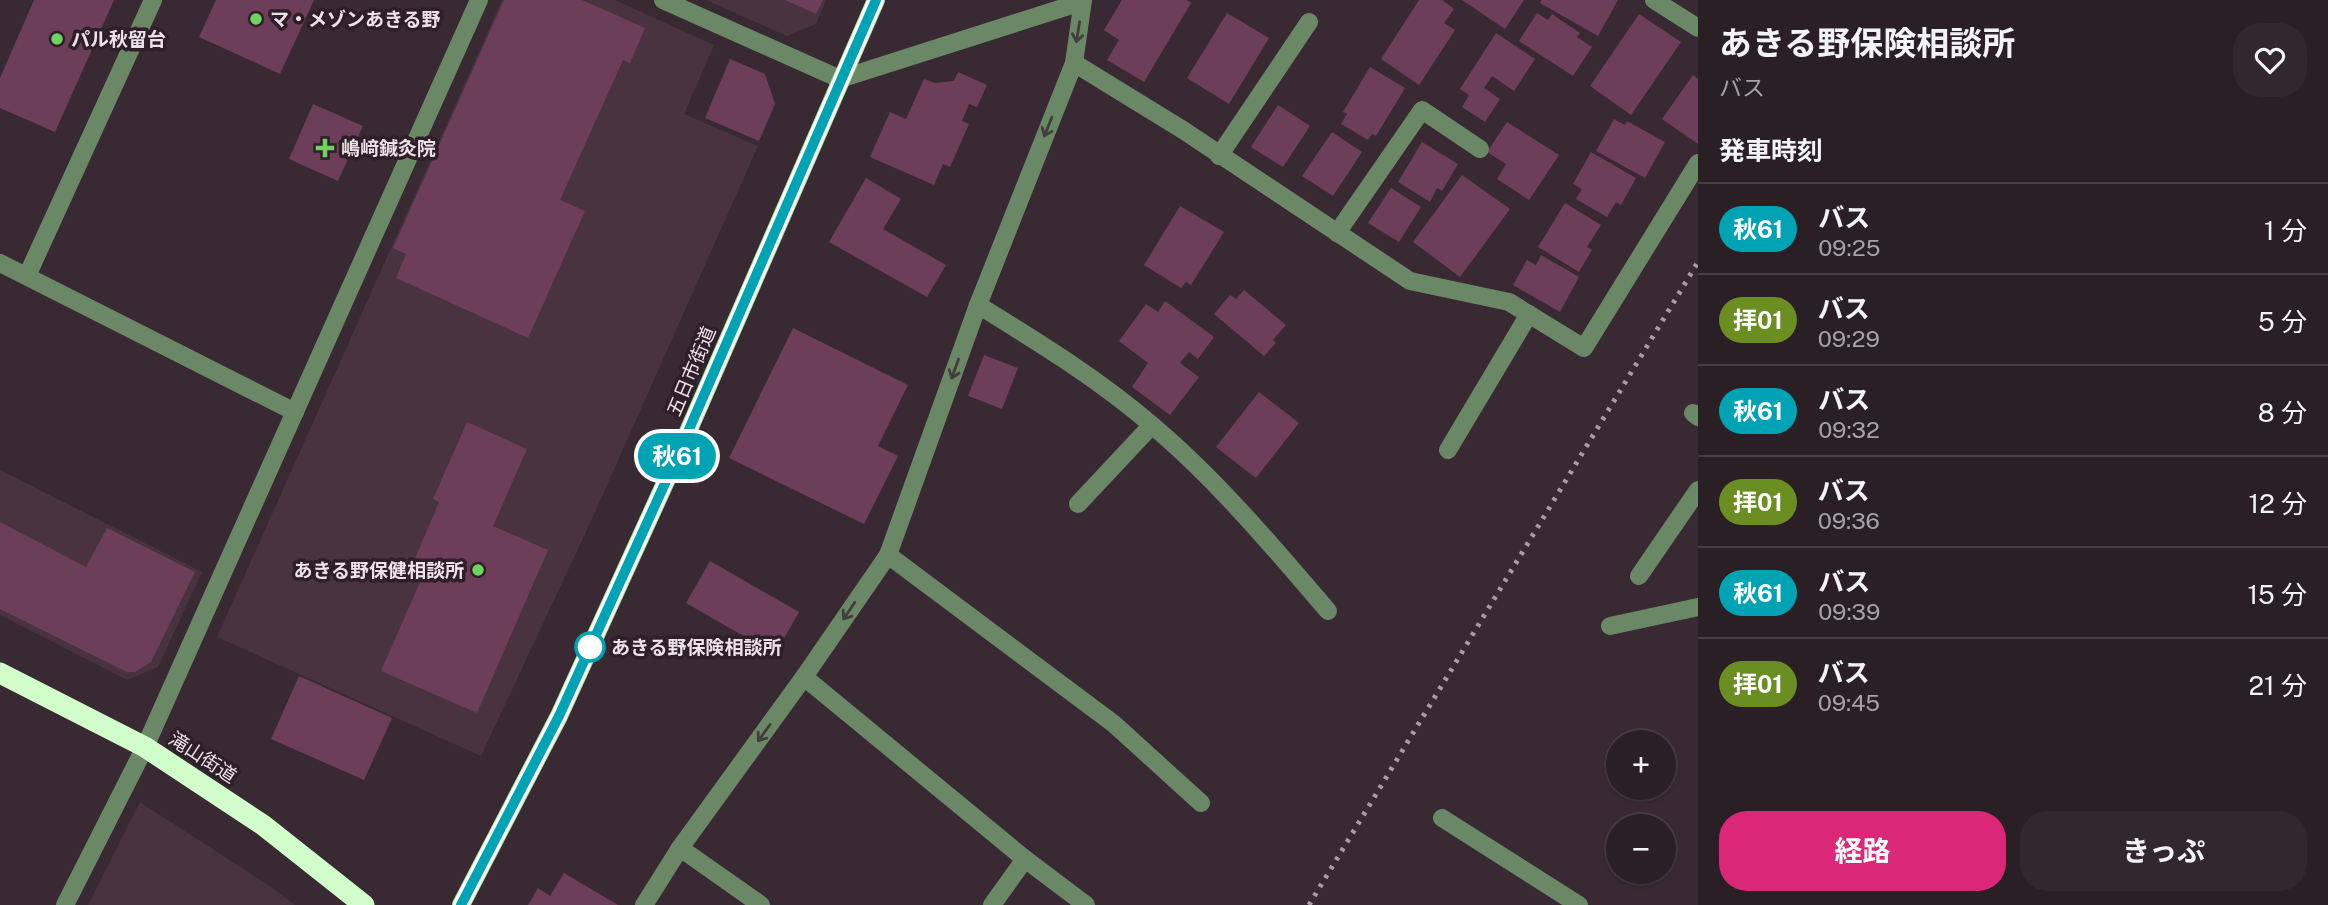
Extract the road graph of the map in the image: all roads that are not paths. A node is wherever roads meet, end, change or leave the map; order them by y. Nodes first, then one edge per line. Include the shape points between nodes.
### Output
1 (153, 0) edge
2 (479, 0) edge
3 (663, 0) edge
4 (876, 0) edge
5 (1077, 0) edge
6 (1083, 0) edge
7 (1654, 0) edge
8 (1309, 22) dead end
9 (1698, 28) edge
10 (1073, 64) junction
11 (840, 79) junction
12 (1480, 149) dead end
13 (1219, 156) junction
14 (1698, 163) edge
15 (1337, 233) junction
16 (0, 263) edge
17 (27, 276) junction
18 (978, 305) junction
19 (1529, 314) junction
20 (295, 412) junction
21 (1152, 425) junction
22 (1448, 450) dead end
23 (1698, 489) edge
24 (1078, 504) dead end
25 (888, 555) junction
26 (1639, 576) dead end
27 (1698, 607) edge
28 (1328, 611) dead end
29 (1611, 626) dead end
30 (0, 673) edge
31 (804, 677) junction
32 (145, 747) junction
33 (1201, 803) dead end
34 (1442, 818) dead end
35 (681, 848) junction
36 (1025, 859) junction
37 (65, 905) edge
38 (364, 905) edge
39 (461, 905) edge
40 (644, 905) edge
41 (761, 905) edge
42 (992, 905) edge
43 (1086, 905) edge
44 (1579, 905) edge

1 - 17 street
2 - 20 street
3 - 11 street
4 - 11 main road, 五日市街道
5 - 11 street
6 -> 10 street
7 - 9 street
8 - 13 street
10 - 13 street
10 -> 18 street
11 - 39 main road, 五日市街道 via 559,716
12 - 15 street via 1422,110
13 - 15 street
14 - 19 street via 1584,348
15 - 19 street via 1410,281 1508,302
16 - 17 street
17 - 20 street
18 - 21 street via 1055,353
18 -> 25 street
19 - 22 street
20 - 32 street
21 - 24 street
21 - 28 street via 1266,538
23 - 26 street
25 -> 31 street
25 - 33 street via 1114,724
27 - 29 street
30 - 32 highway, 滝山街道
31 -> 35 street
31 - 36 street
32 - 37 street
32 - 38 highway, 滝山街道 via 263,825
34 - 44 street
35 - 40 street
35 - 41 street
36 - 42 street
36 - 43 street

